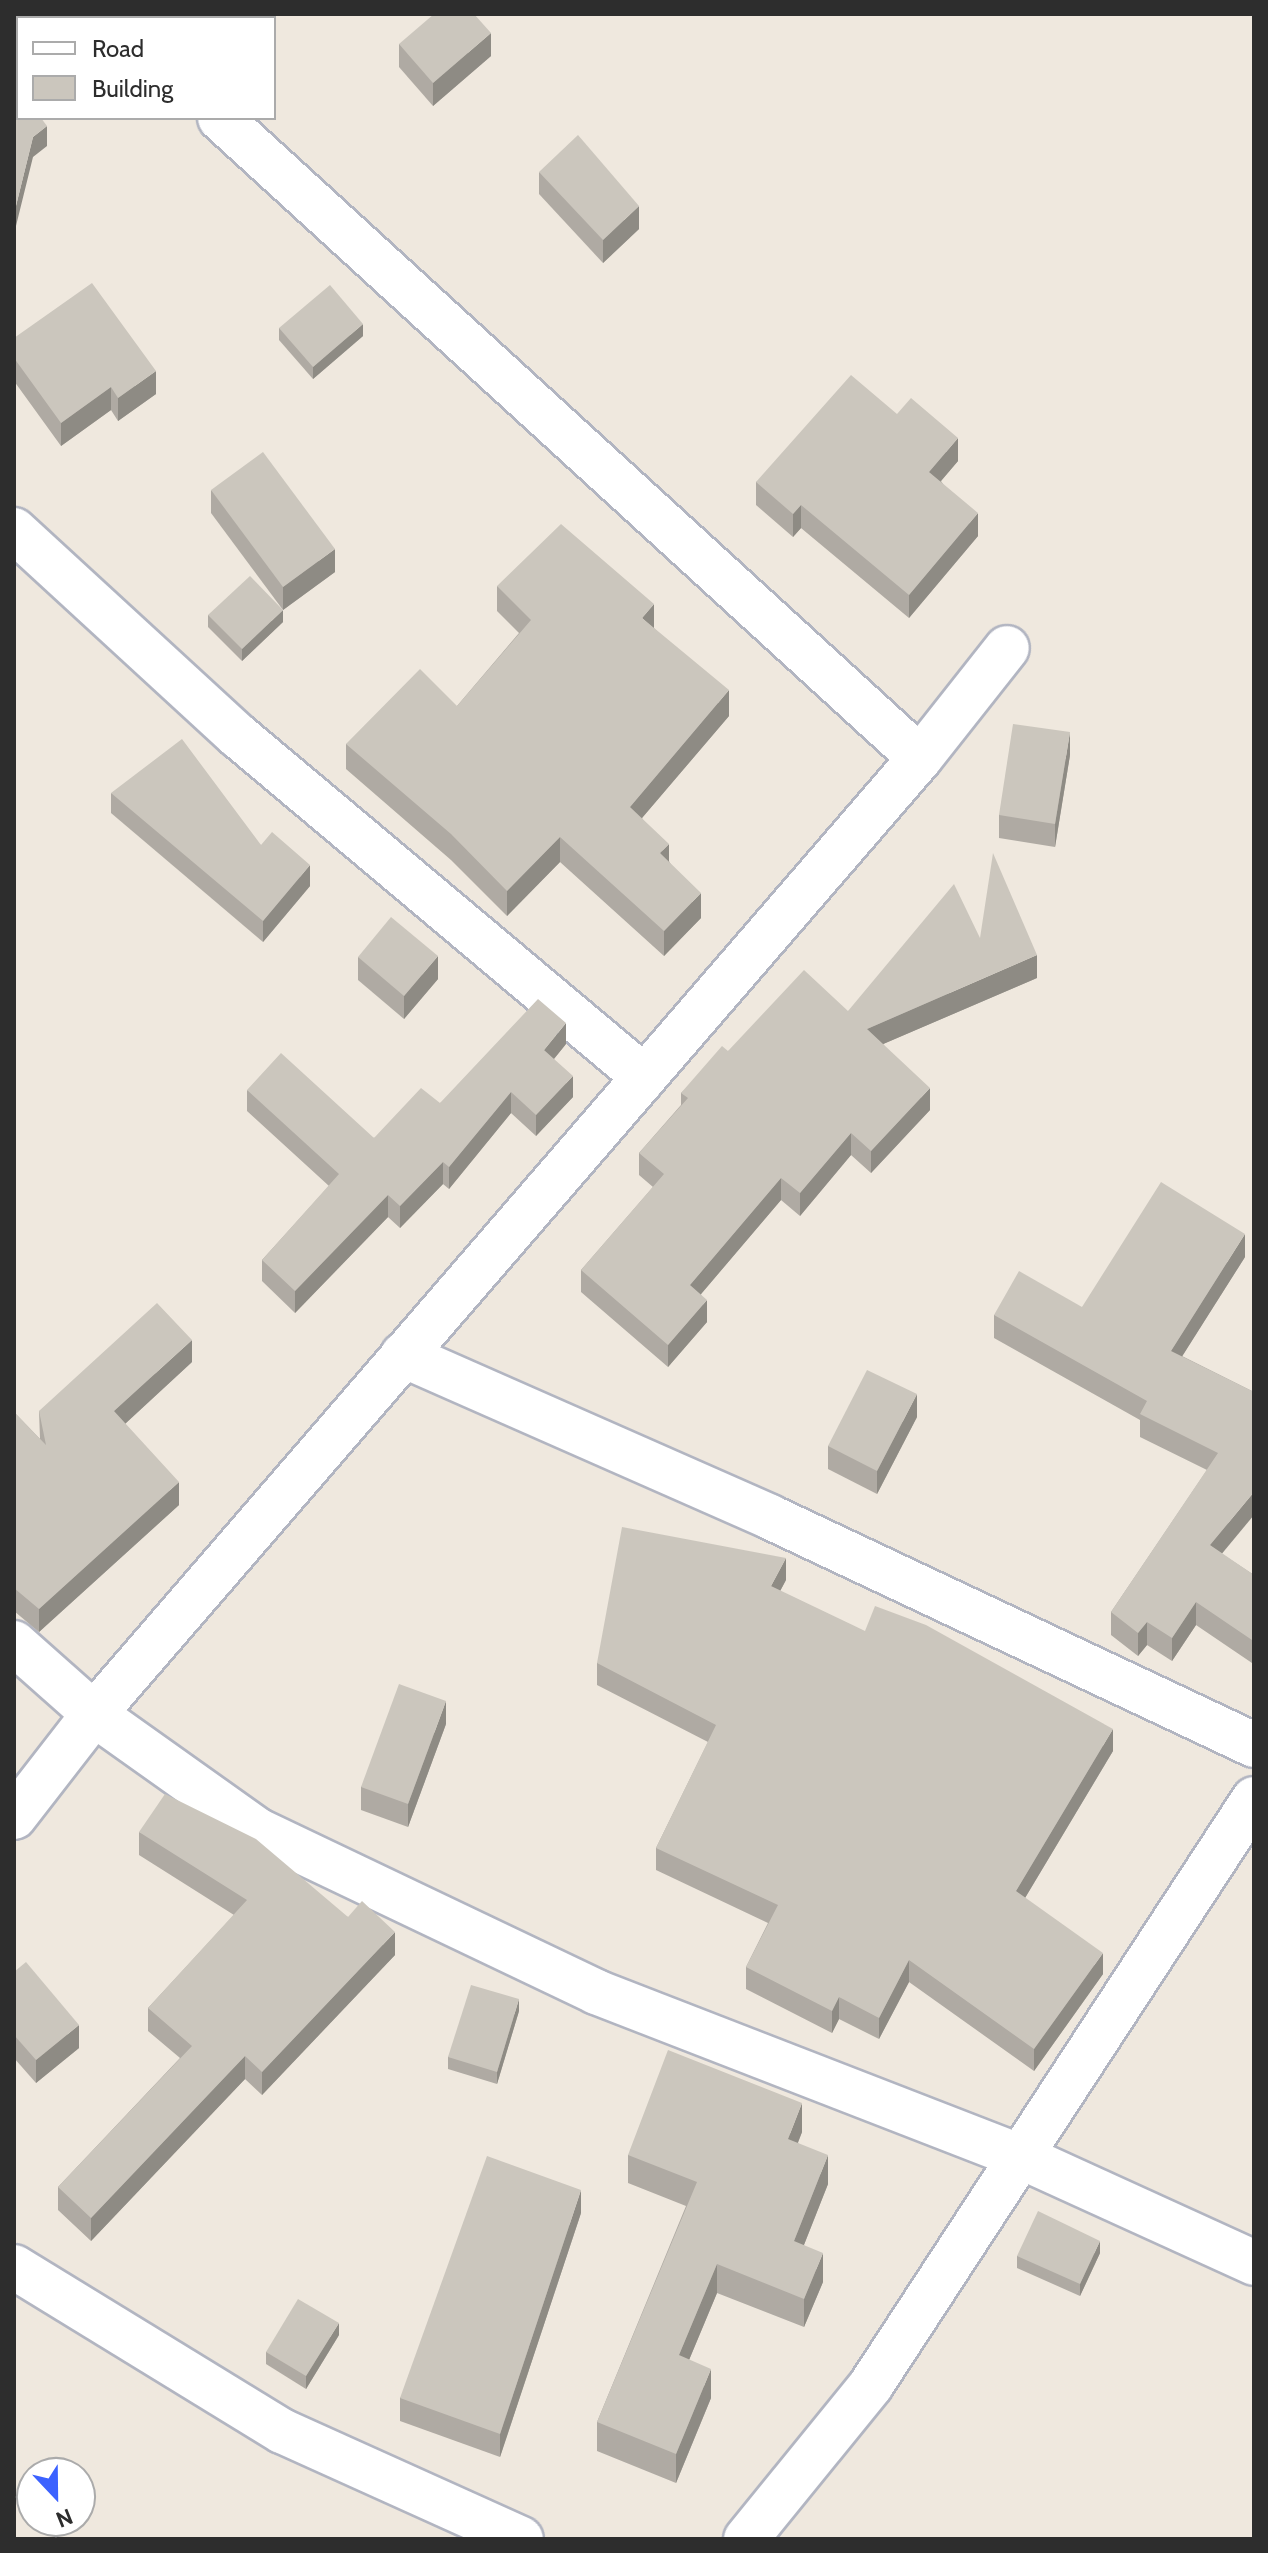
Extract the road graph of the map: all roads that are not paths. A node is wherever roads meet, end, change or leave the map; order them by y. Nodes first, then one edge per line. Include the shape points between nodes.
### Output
1 (222, 120) edge
2 (14, 530) edge
3 (1007, 648) dead end
4 (920, 758) junction
5 (644, 1077) junction
6 (403, 1355) junction
7 (14, 1643) edge
8 (94, 1714) junction
9 (1254, 1745) edge
10 (1254, 1799) edge
11 (14, 1817) edge
12 (1024, 2158) junction
13 (1254, 2263) edge
14 (14, 2267) edge
15 (521, 2539) edge
16 (746, 2539) edge

1 - 4 street
2 - 5 street via 237,735
3 - 4 street
4 - 5 street
5 - 6 street
6 - 8 street
6 - 9 street via 770,1517
7 - 8 street
8 - 11 street
8 - 12 street via 257,1830 553,1972
10 - 12 street
12 - 13 street
12 - 16 street via 871,2385
14 - 15 street via 282,2431

